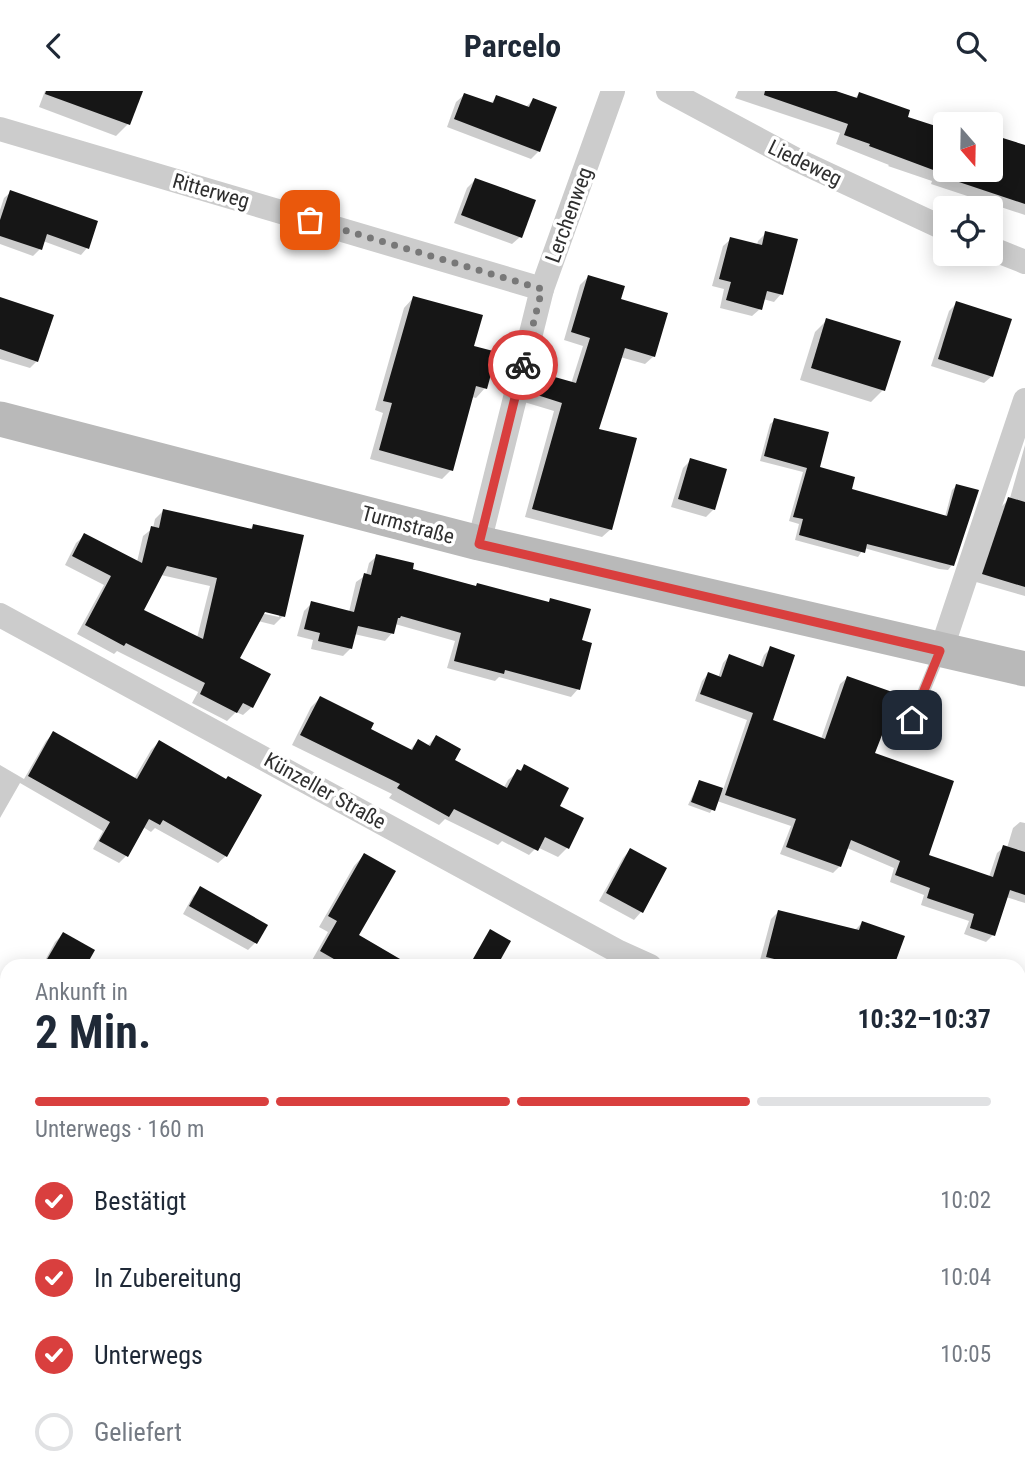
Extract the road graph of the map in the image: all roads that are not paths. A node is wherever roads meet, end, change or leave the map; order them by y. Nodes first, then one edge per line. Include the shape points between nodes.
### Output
1 (613, 91) edge
2 (668, 91) edge
3 (0, 129) edge
4 (933, 223) edge
5 (1003, 253) edge
6 (1025, 262) edge
7 (542, 289) junction
8 (1025, 400) edge
9 (0, 419) edge
10 (479, 544) junction
11 (0, 615) edge
12 (940, 651) junction
13 (1025, 669) edge
14 (912, 720) dead end
15 (615, 959) edge

1 - 7 street, Lerchenweg
2 - 4 street, Liedeweg via 795,159
3 - 7 street, Ritterweg
5 - 6 street
7 - 10 street, Lerchenweg
8 - 12 street
9 - 10 main road, Turmstraße
10 - 12 main road, Turmstraße
11 - 15 street, Künzeller Straße
12 - 13 main road, Turmstraße
12 - 14 lane

